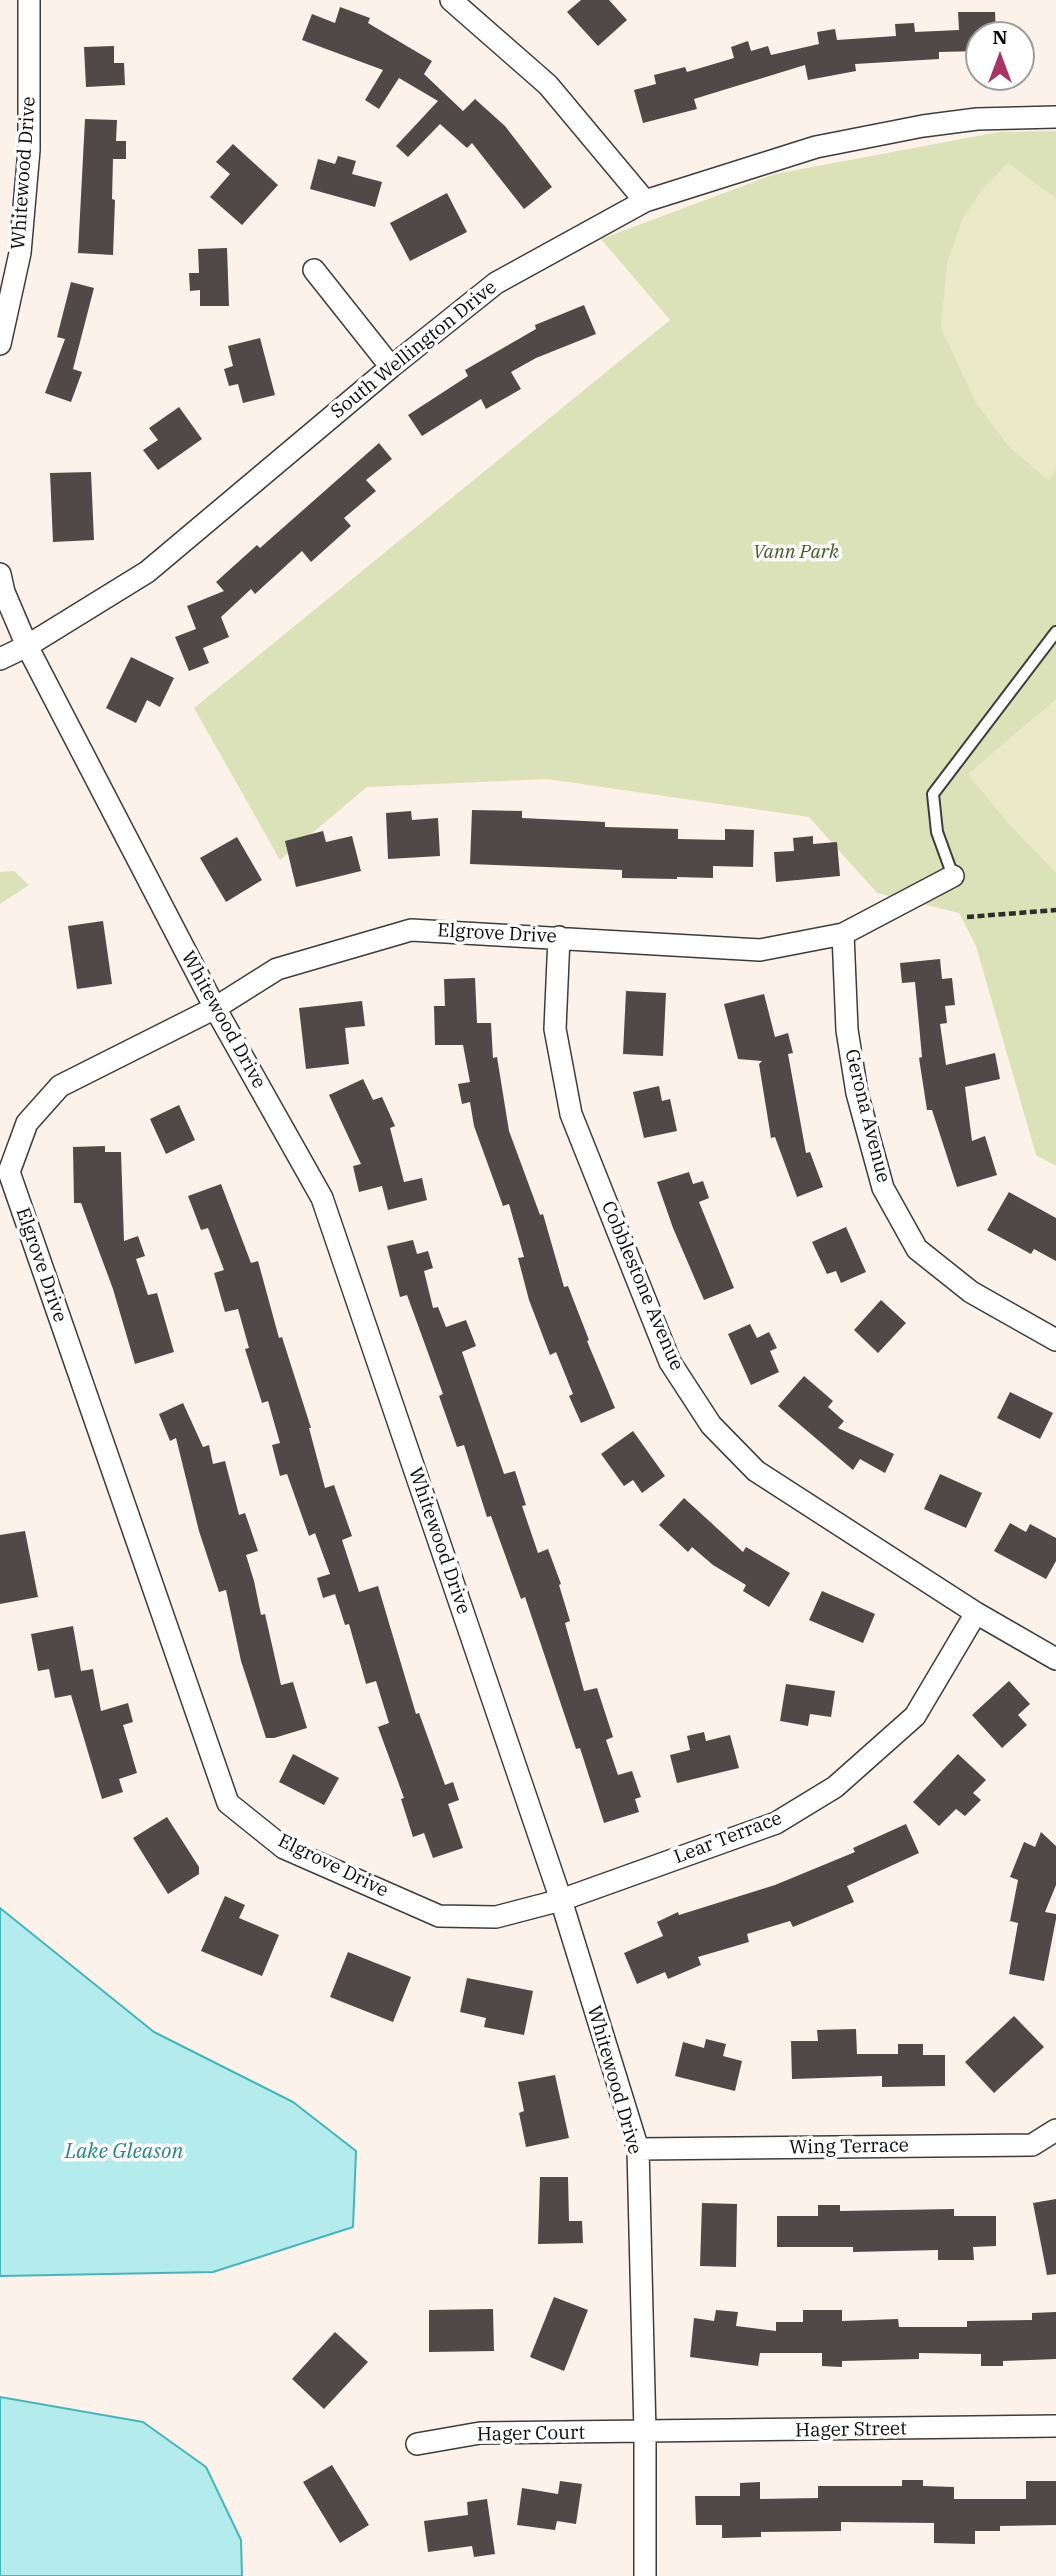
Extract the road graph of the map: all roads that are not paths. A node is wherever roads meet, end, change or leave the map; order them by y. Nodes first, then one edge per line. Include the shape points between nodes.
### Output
1 (29, 0) edge
2 (451, 0) edge
3 (1056, 117) edge
4 (645, 201) junction
5 (314, 270) dead end
6 (0, 344) edge
7 (391, 367) junction
8 (0, 574) edge
9 (1056, 632) edge
10 (27, 646) junction
11 (0, 659) edge
12 (953, 876) joint
13 (843, 934) junction
14 (559, 937) junction
15 (215, 1008) junction
16 (1056, 1340) edge
17 (976, 1612) junction
18 (1056, 1659) edge
19 (561, 1899) junction
20 (1056, 2130) edge
21 (638, 2149) junction
22 (1056, 2426) edge
23 (645, 2433) junction
24 (416, 2444) dead end
25 (645, 2576) edge

1 - 6 street, Whitewood Drive via 29,150 20,253
2 - 4 street via 548,85
3 - 4 street, South Wellington Drive via 976,119 816,146
4 - 7 street, South Wellington Drive via 496,283
5 - 7 street
7 - 10 street, South Wellington Drive via 147,572
8 - 10 street, Whitewood Drive
9 - 12 lane via 933,794 937,832
10 - 11 street, South Wellington Drive
10 - 15 street, Whitewood Drive
12 - 13 street, Elgrove Drive
13 - 14 street, Elgrove Drive via 760,950
13 - 16 street, Gerona Avenue via 847,1030 857,1093 883,1188 917,1249 971,1292
14 - 15 street, Elgrove Drive via 411,930 277,969
14 - 17 street, Cobblestone Avenue via 555,1029 571,1114 670,1362 711,1424 756,1471
15 - 19 street, Whitewood Drive via 322,1198
15 - 19 street, Elgrove Drive via 60,1086 27,1123 9,1172 228,1803 284,1848 439,1916 496,1917
17 - 18 street, Cobblestone Avenue
17 - 19 street, Lear Terrace via 915,1716 835,1787 776,1823
19 - 21 street, Whitewood Drive
20 - 21 street, Wing Terrace via 1032,2145
21 - 23 street, Whitewood Drive
22 - 23 street, Hager Street
23 - 24 street, Hager Court via 480,2433
23 - 25 street, Whitewood Drive

